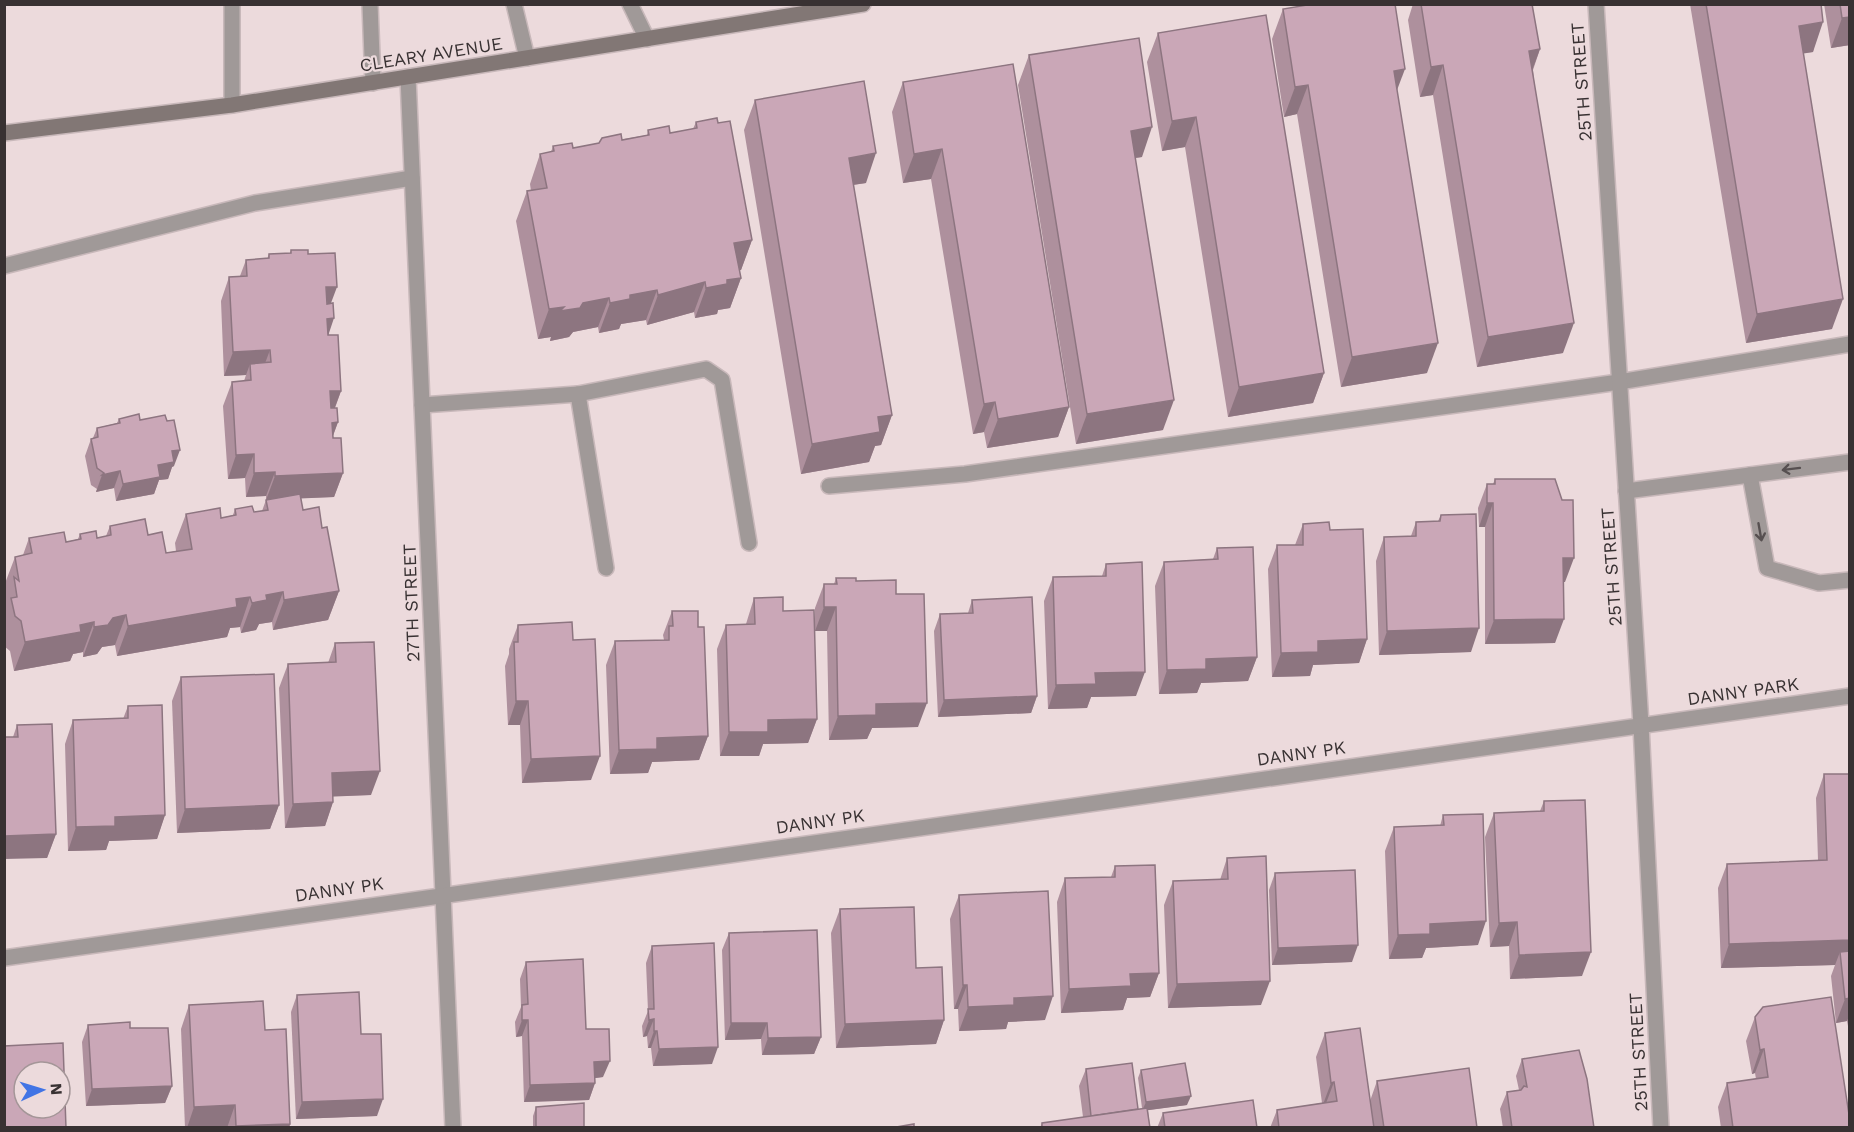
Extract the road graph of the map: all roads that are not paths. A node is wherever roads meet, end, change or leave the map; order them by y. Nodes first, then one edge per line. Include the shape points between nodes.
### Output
1 (232, 4) edge
2 (370, 4) edge
3 (514, 4) edge
4 (630, 4) edge
5 (863, 4) edge
6 (1596, 4) edge
7 (647, 39) junction
8 (527, 58) junction
9 (408, 77) junction
10 (373, 83) junction
11 (232, 105) junction
12 (4, 133) edge
13 (412, 178) junction
14 (4, 266) edge
15 (1850, 344) edge
16 (1619, 382) junction
17 (578, 394) junction
18 (422, 405) junction
19 (1850, 462) edge
20 (1750, 475) junction
21 (828, 486) dead end
22 (1626, 491) junction
23 (749, 543) dead end
24 (606, 568) dead end
25 (1850, 580) edge
26 (1850, 696) edge
27 (1641, 725) junction
28 (443, 894) junction
29 (4, 958) edge
30 (453, 1128) edge
31 (1661, 1128) edge

1 - 11 street
2 - 10 street
3 - 8 street
4 - 7 street
5 - 7 street, CLEARY AVENUE
6 - 16 street, 25TH STREET
7 - 8 street, CLEARY AVENUE
8 - 9 street, CLEARY AVENUE
9 - 10 street, CLEARY AVENUE
9 - 13 street, 27TH STREET
10 - 11 street, CLEARY AVENUE
11 - 12 street, CLEARY AVENUE
13 - 14 street via 255,203
13 - 18 street, 27TH STREET
15 - 16 street
16 - 21 street via 965,474
16 - 22 street, 25TH STREET
17 - 18 street
17 - 23 street via 706,369 722,380
17 - 24 street
18 - 28 street, 27TH STREET
19 -> 20 street
20 - 22 street
20 -> 25 street via 1767,568 1819,583
22 - 27 street, 25TH STREET
26 - 27 street, DANNY PARK
27 - 28 street, DANNY PK
27 - 31 street, 25TH STREET
28 - 29 street, DANNY PK
28 - 30 street, 27TH STREET

